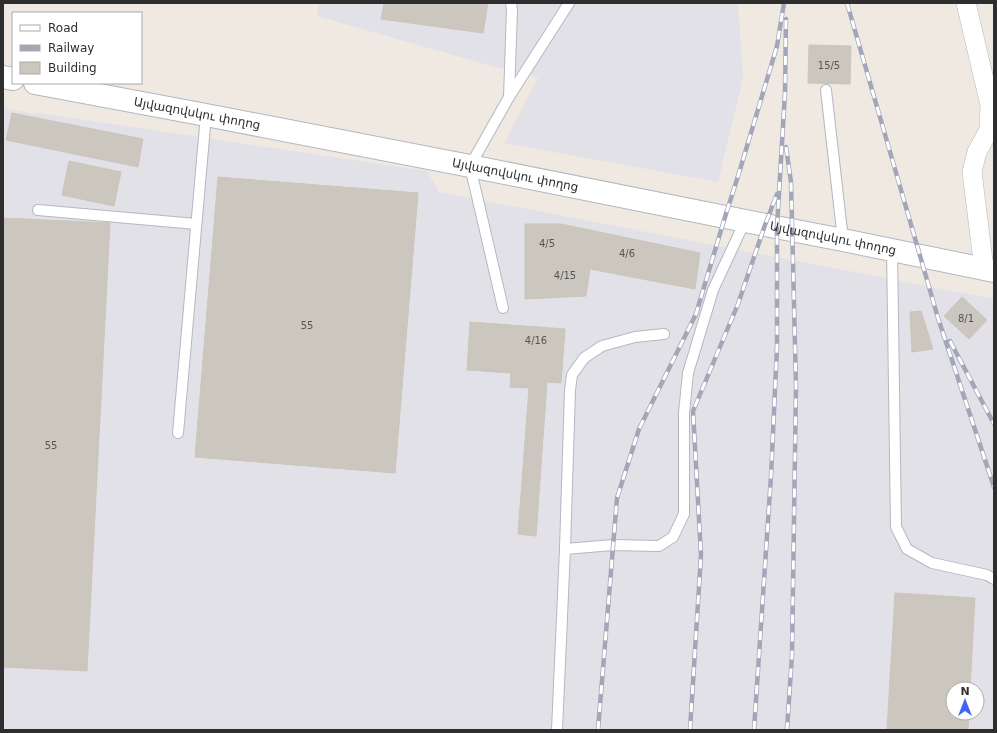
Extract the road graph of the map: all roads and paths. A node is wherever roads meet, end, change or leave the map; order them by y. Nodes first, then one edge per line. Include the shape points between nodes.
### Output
1 (511, 3) edge
2 (569, 3) edge
3 (966, 3) edge
4 (40, 84) edge
5 (826, 90) dead end
6 (509, 97) junction
7 (206, 115) junction
8 (470, 166) junction
9 (38, 210) dead end
10 (745, 221) junction
11 (196, 224) junction
12 (843, 240) junction
13 (892, 250) junction
14 (989, 270) edge
15 (503, 308) dead end
16 (664, 334) dead end
17 (178, 433) dead end
18 (565, 549) junction
19 (994, 579) edge
20 (556, 730) edge

1 - 6 lane
2 - 6 lane
3 - 14 street via 990,105 989,130 977,152 972,172
4 - 7 main road, Այվազովսկու փողոց
5 - 12 lane
6 - 8 lane
7 - 8 main road, Այվազովսկու փողոց
7 - 11 lane
8 - 10 main road, Այվազովսկու փողոց
8 - 15 lane
9 - 11 lane
10 - 12 main road, Այվազովսկու փողոց
10 - 18 lane via 713,290 688,373 684,413 684,514 673,537 659,546 613,545
11 - 17 lane
12 - 13 main road, Այվազովսկու փողոց
13 - 14 main road, Այվազովսկու փողոց
13 - 19 lane via 896,528 907,549 932,563 987,575
16 - 18 lane via 635,337 602,346 584,358 572,376
18 - 20 lane

